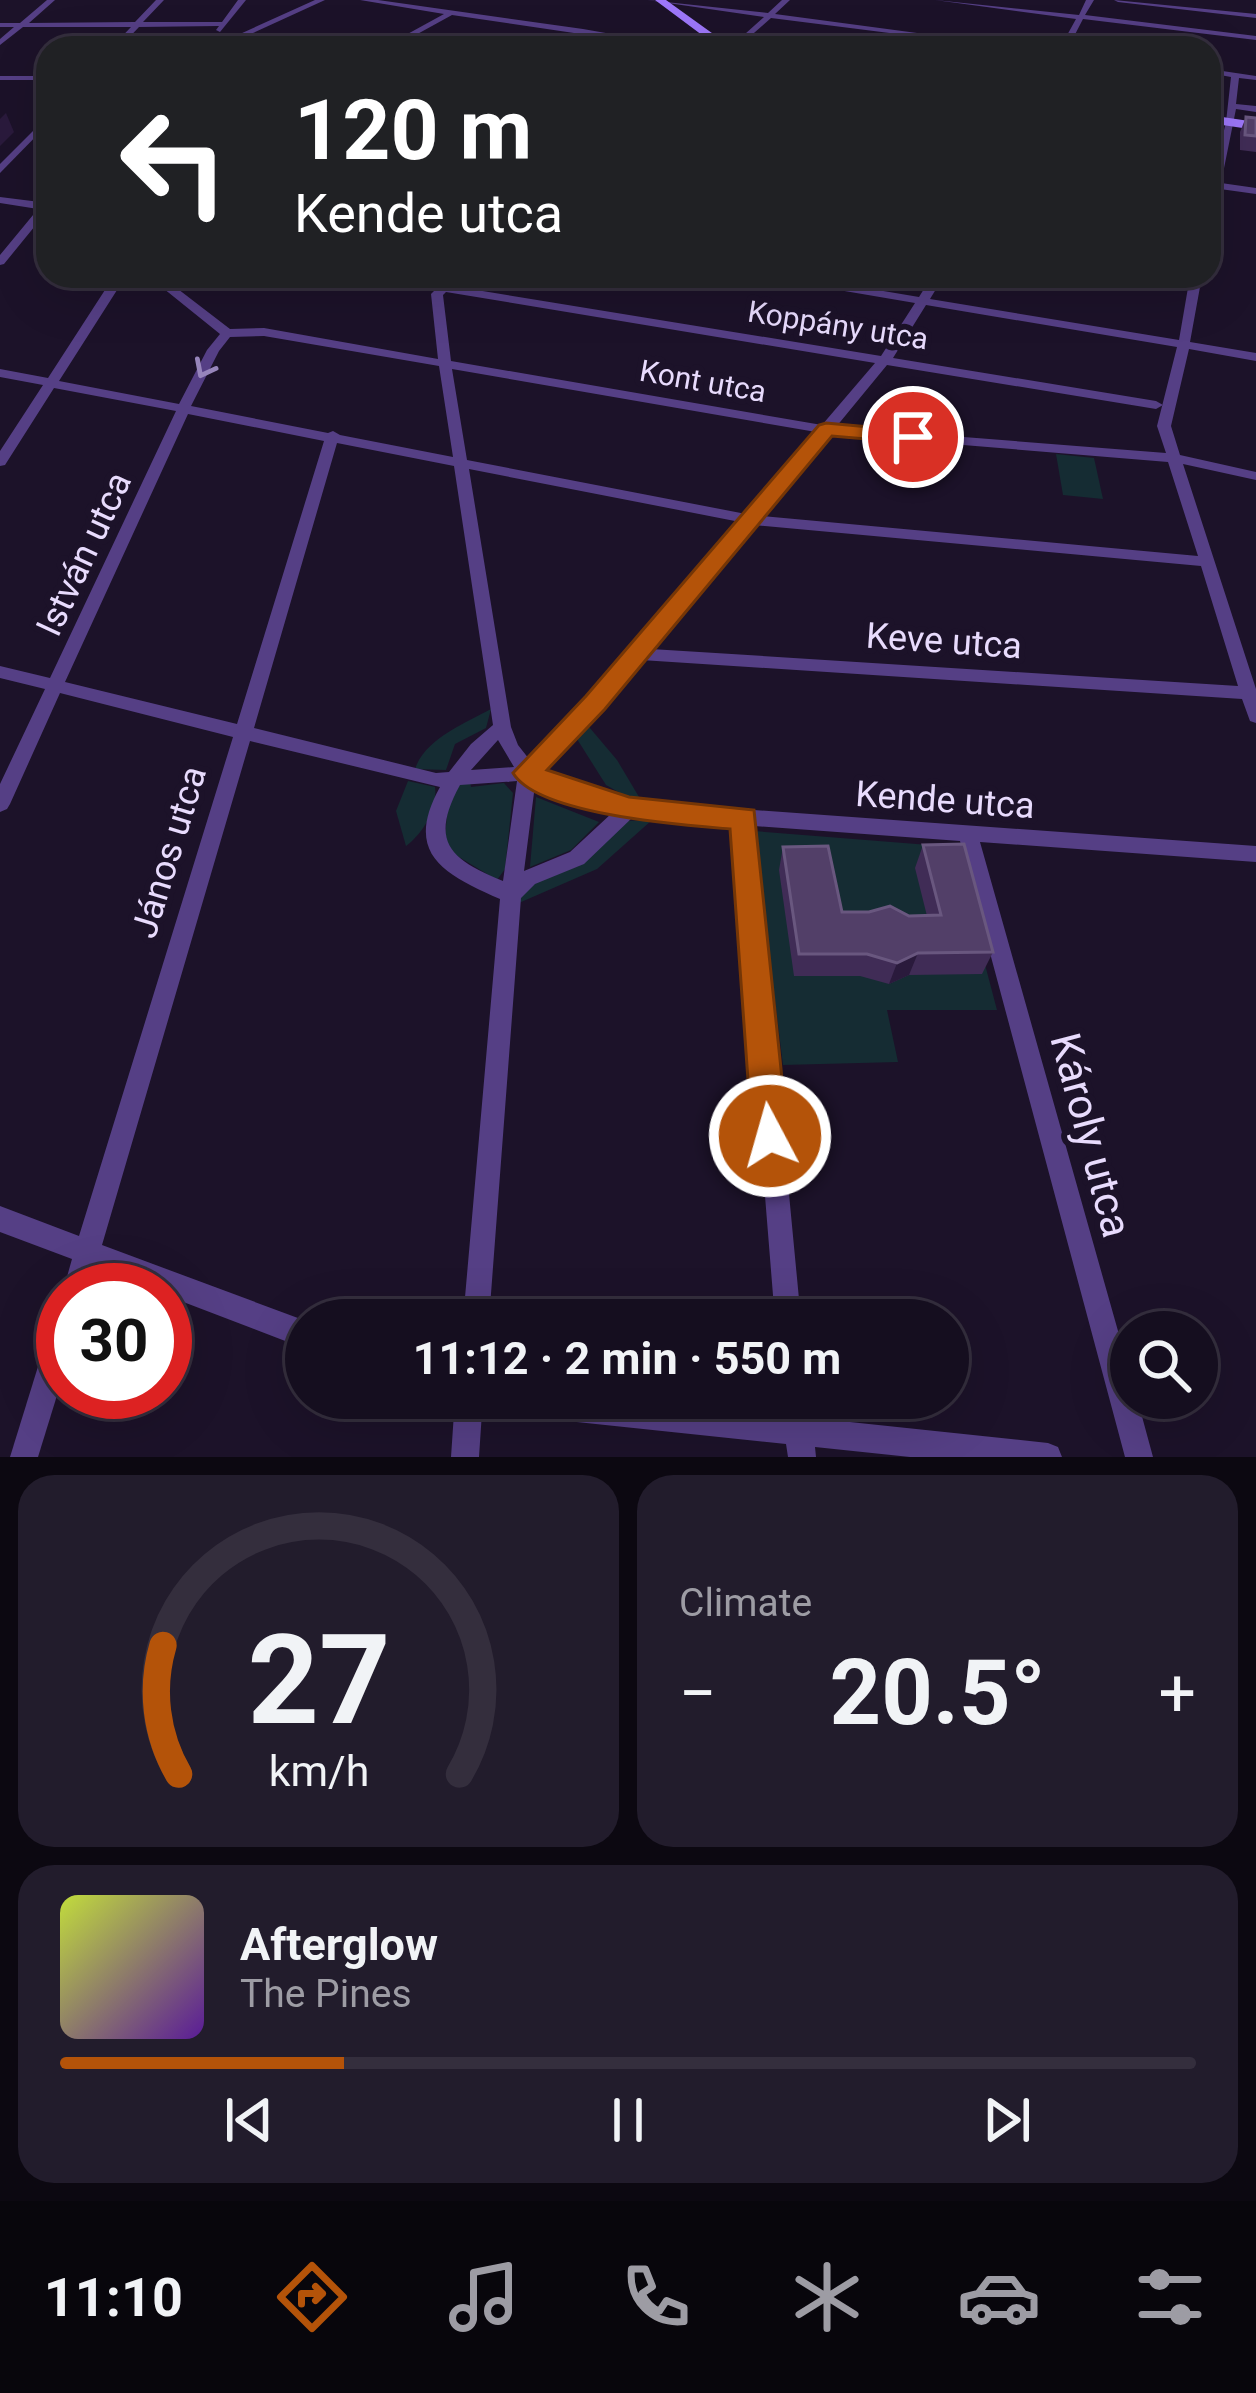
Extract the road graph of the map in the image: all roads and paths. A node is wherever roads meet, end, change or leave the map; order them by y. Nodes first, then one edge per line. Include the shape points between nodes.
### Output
1 (51, 0) edge
2 (160, 0) edge
3 (242, 0) edge
4 (321, 0) edge
5 (364, 0) edge
6 (651, 0) edge
7 (786, 0) edge
8 (939, 0) edge
9 (1090, 0) edge
10 (1118, 0) edge
11 (661, 1) edge
12 (452, 12) junction
13 (769, 15) junction
14 (1256, 16) edge
15 (1080, 17) junction
16 (138, 24) junction
17 (224, 24) junction
18 (0, 25) edge
19 (22, 25) junction
20 (583, 31) junction
21 (246, 34) junction
22 (126, 36) edge
23 (217, 36) edge
24 (241, 36) edge
25 (259, 36) edge
26 (408, 36) edge
27 (575, 36) edge
28 (614, 36) edge
29 (704, 36) edge
30 (751, 36) edge
31 (933, 36) edge
32 (1070, 36) edge
33 (1256, 38) edge
34 (0, 43) edge
35 (1221, 73) edge
36 (1234, 75) junction
37 (1256, 77) edge
38 (0, 78) edge
39 (36, 78) edge
40 (1231, 106) junction
41 (1256, 109) edge
42 (1221, 121) edge
43 (1230, 122) junction
44 (1256, 126) edge
45 (36, 132) edge
46 (1221, 153) edge
47 (0, 170) edge
48 (1221, 185) edge
49 (1256, 191) edge
50 (0, 200) edge
51 (36, 205) edge
52 (36, 220) edge
53 (0, 262) edge
54 (112, 288) edge
55 (169, 288) edge
56 (441, 288) edge
57 (448, 288) edge
58 (853, 288) edge
59 (932, 288) edge
60 (1194, 288) edge
61 (926, 299) junction
62 (227, 333) junction
63 (1184, 344) junction
64 (1256, 357) edge
65 (883, 360) junction
66 (447, 364) junction
67 (0, 373) edge
68 (52, 382) junction
69 (1163, 402) junction
70 (184, 408) junction
71 (826, 430) junction
72 (333, 435) junction
73 (1173, 458) junction
74 (461, 461) junction
75 (0, 462) edge
76 (1256, 476) edge
77 (752, 520) junction
78 (1206, 562) junction
79 (635, 655) junction
80 (0, 672) edge
81 (56, 686) junction
82 (1249, 693) junction
83 (1256, 716) edge
84 (502, 727) junction
85 (242, 731) junction
86 (527, 773) junction
87 (455, 778) junction
88 (0, 804) edge
89 (629, 809) junction
90 (744, 818) junction
91 (968, 835) junction
92 (1256, 854) edge
93 (511, 894) junction
94 (0, 1219) edge
95 (88, 1252) junction
96 (85, 1263) edge
97 (478, 1299) edge
98 (786, 1299) edge
99 (285, 1327) edge
100 (36, 1418) edge
101 (468, 1419) edge
102 (627, 1419) edge
103 (801, 1444) edge
104 (24, 1457) edge
105 (465, 1457) edge
106 (1048, 1457) edge
107 (1139, 1457) edge

1 - 19 street
2 - 16 street
3 - 17 street
4 - 21 street
5 - 12 street
6 - 11 street
7 - 13 street
8 - 15 street
9 - 15 street
10 - 14 street
11 - 13 street
11 - 29 street
12 - 20 street
12 - 26 street
13 - 30 street
13 - 31 street
15 - 32 street
15 - 33 street
16 - 17 street
16 - 19 street
16 - 22 street
17 - 23 street
18 - 19 street
19 - 34 street
20 - 27 street
20 - 28 street
21 - 24 street
21 - 25 street
35 - 36 street
36 - 37 street
36 - 40 street
38 - 39 street
40 - 41 street
40 - 43 street
42 - 43 street
43 - 44 street
43 - 46 street
45 - 47 street
48 - 49 street
50 - 51 street
52 - 53 street
54 - 68 street
55 - 62 street
56 - 66 street
57 - 65 street, Koppány utca
58 - 61 street
59 - 61 street
60 - 63 street
61 - 63 street
61 - 65 street
62 - 66 street, Kont utca via 264,332
62 -> 70 street, István utca
63 - 64 street
63 - 69 street
65 - 69 street, Koppány utca
65 - 71 street
66 - 71 street, Kont utca
66 - 74 street
67 - 68 street
68 - 70 street
68 - 75 street
69 - 73 street
70 - 72 street
70 - 81 street, István utca
71 - 73 street, Kont utca
71 - 77 street
72 - 74 street
72 - 85 street, János utca
73 - 76 street, Kont utca
73 - 78 street
74 - 77 street
74 - 84 street
77 - 78 street
77 - 79 street
78 - 82 street
79 - 82 street, Keve utca
79 - 86 street
80 - 81 street
81 - 85 street
81 - 88 street, István utca
82 - 83 street
84 - 86 street
84 - 87 street via 474,748
85 - 87 street via 402,773
85 - 95 street, János utca
86 - 87 street
86 - 89 street, Kende utca
86 - 93 street
87 - 93 street via 438,821 438,848 458,868
89 - 90 street, Kende utca
89 - 93 street via 577,858
90 - 91 street, Kende utca
90 - 98 street
91 - 92 street, Kende utca
91 - 107 street, Károly utca
93 - 97 street
94 - 95 street
95 - 96 street, János utca
95 - 99 street
100 - 104 street
101 - 105 street
102 - 103 street
103 - 106 street

